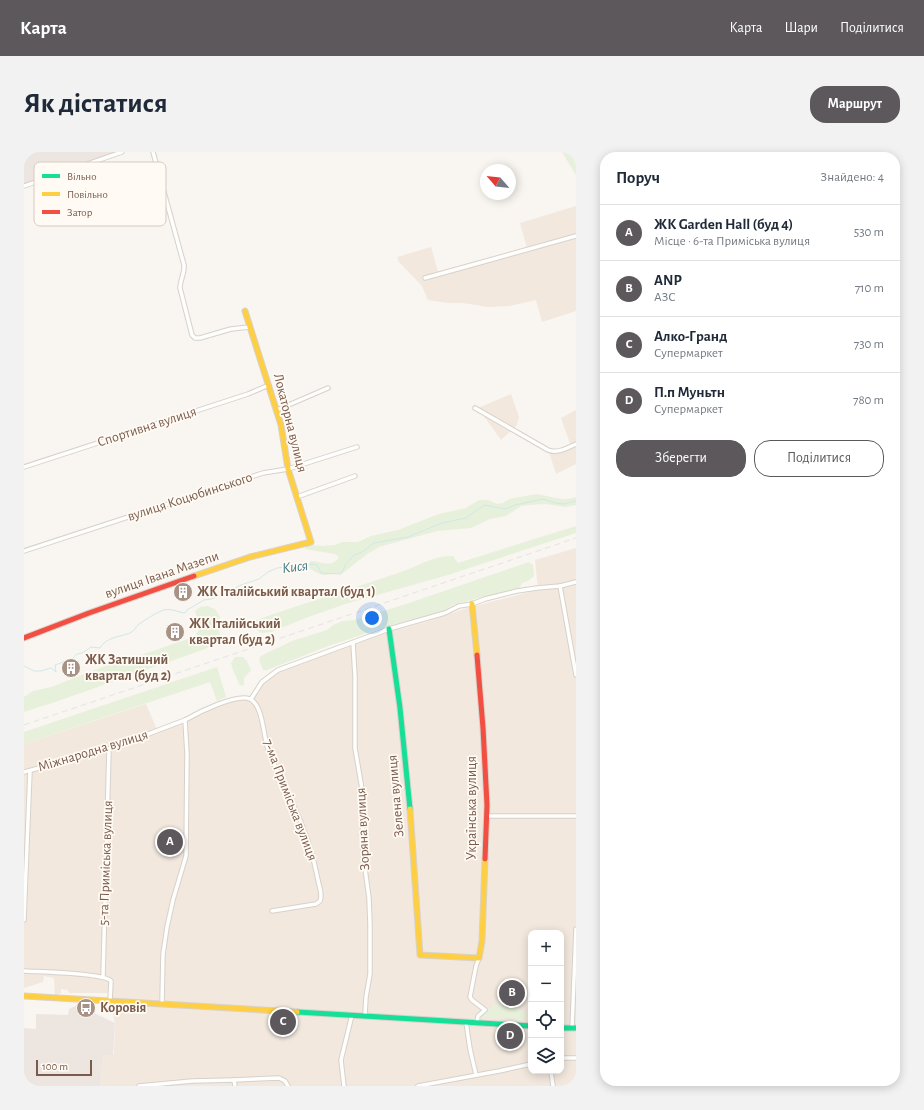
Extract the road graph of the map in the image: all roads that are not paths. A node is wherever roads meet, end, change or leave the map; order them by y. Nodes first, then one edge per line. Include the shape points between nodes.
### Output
1 (122, 152) edge
2 (153, 152) edge
3 (93, 162) edge
4 (156, 162) edge
5 (34, 183) edge
6 (24, 186) edge
7 (166, 199) edge
8 (576, 236) edge
9 (426, 278) dead end
10 (245, 311) dead end
11 (250, 327) junction
12 (269, 385) junction
13 (328, 388) dead end
14 (475, 408) dead end
15 (277, 410) junction
16 (576, 444) edge
17 (357, 447) dead end
18 (24, 467) edge
19 (288, 469) junction
20 (355, 476) dead end
21 (297, 497) junction
22 (311, 542) joint
23 (24, 551) edge
24 (576, 582) edge
25 (560, 586) junction
26 (472, 604) junction
27 (389, 629) junction
28 (24, 638) edge
29 (353, 642) junction
30 (576, 675) edge
31 (251, 699) junction
32 (185, 720) junction
33 (109, 749) junction
34 (30, 771) junction
35 (24, 772) edge
36 (487, 816) junction
37 (576, 816) edge
38 (272, 911) dead end
39 (24, 920) edge
40 (576, 929) edge
41 (479, 958) junction
42 (24, 971) edge
43 (103, 977) junction
44 (24, 996) edge
45 (110, 1001) junction
46 (162, 1003) junction
47 (352, 1015) junction
48 (365, 1015) junction
49 (466, 1022) junction
50 (477, 1022) junction
51 (528, 1026) edge
52 (574, 1028) edge
53 (564, 1058) edge
54 (576, 1058) edge
55 (528, 1065) edge
56 (551, 1074) edge
57 (476, 1075) junction
58 (234, 1080) junction
59 (185, 1084) edge
60 (139, 1086) edge
61 (235, 1086) edge
62 (288, 1086) edge
63 (344, 1086) edge
64 (418, 1086) edge
65 (553, 1086) edge

1 - 3 street
2 - 4 street
5 - 6 street
7 - 11 street via 185,270 180,288 193,336 198,338
8 - 9 street
10 - 11 street, Локаторна вулиця
11 - 12 street, Локаторна вулиця
12 - 15 street, Локаторна вулиця
12 - 18 street, Спортивна вулиця
13 - 15 street
14 - 16 street via 553,452
15 - 19 street, Локаторна вулиця
17 - 19 street, вулиця Коцюбинського
19 - 21 street, Локаторна вулиця
19 - 23 street, вулиця Коцюбинського via 263,473
20 - 21 street
21 - 22 street, Локаторна вулиця
22 - 28 street, вулиця Івана Мазепи via 250,557
24 - 25 street
25 - 26 street via 517,591
25 - 30 street
26 - 27 street
26 - 36 street, Українська вулиця via 483,728
27 - 29 street
27 - 41 street, Зелена вулиця via 408,795 418,949 420,954 426,956
29 - 31 street via 276,671 262,682
29 - 48 street, Зоряна вулиця via 355,748 362,789 363,854 370,925 370,974
31 - 32 street, Міжнародна вулиця via 243,698 222,703
31 - 38 street, 7-ма Приміська вулиця via 259,711 272,760 304,830 321,896 316,904
32 - 33 street, Міжнародна вулиця
32 - 46 street via 187,851 167,927 163,954
33 - 34 street, Міжнародна вулиця
33 - 43 street, 5-та Приміська вулиця
34 - 35 street, Міжнародна вулиця
34 - 39 street
36 - 37 street
36 - 41 street, Українська вулиця via 482,941
40 - 52 street
41 - 50 street via 470,997 485,1010 478,1016
42 - 43 street
43 - 45 street via 111,981
44 - 45 street
45 - 46 street
46 - 47 street
47 - 48 street
47 - 63 street via 341,1060
48 - 49 street
49 - 50 street
49 - 57 street
50 - 51 street
53 - 54 street
55 - 57 street
56 - 65 street
57 - 64 street
58 - 59 street
58 - 61 street
58 - 62 street via 279,1078
59 - 60 street

